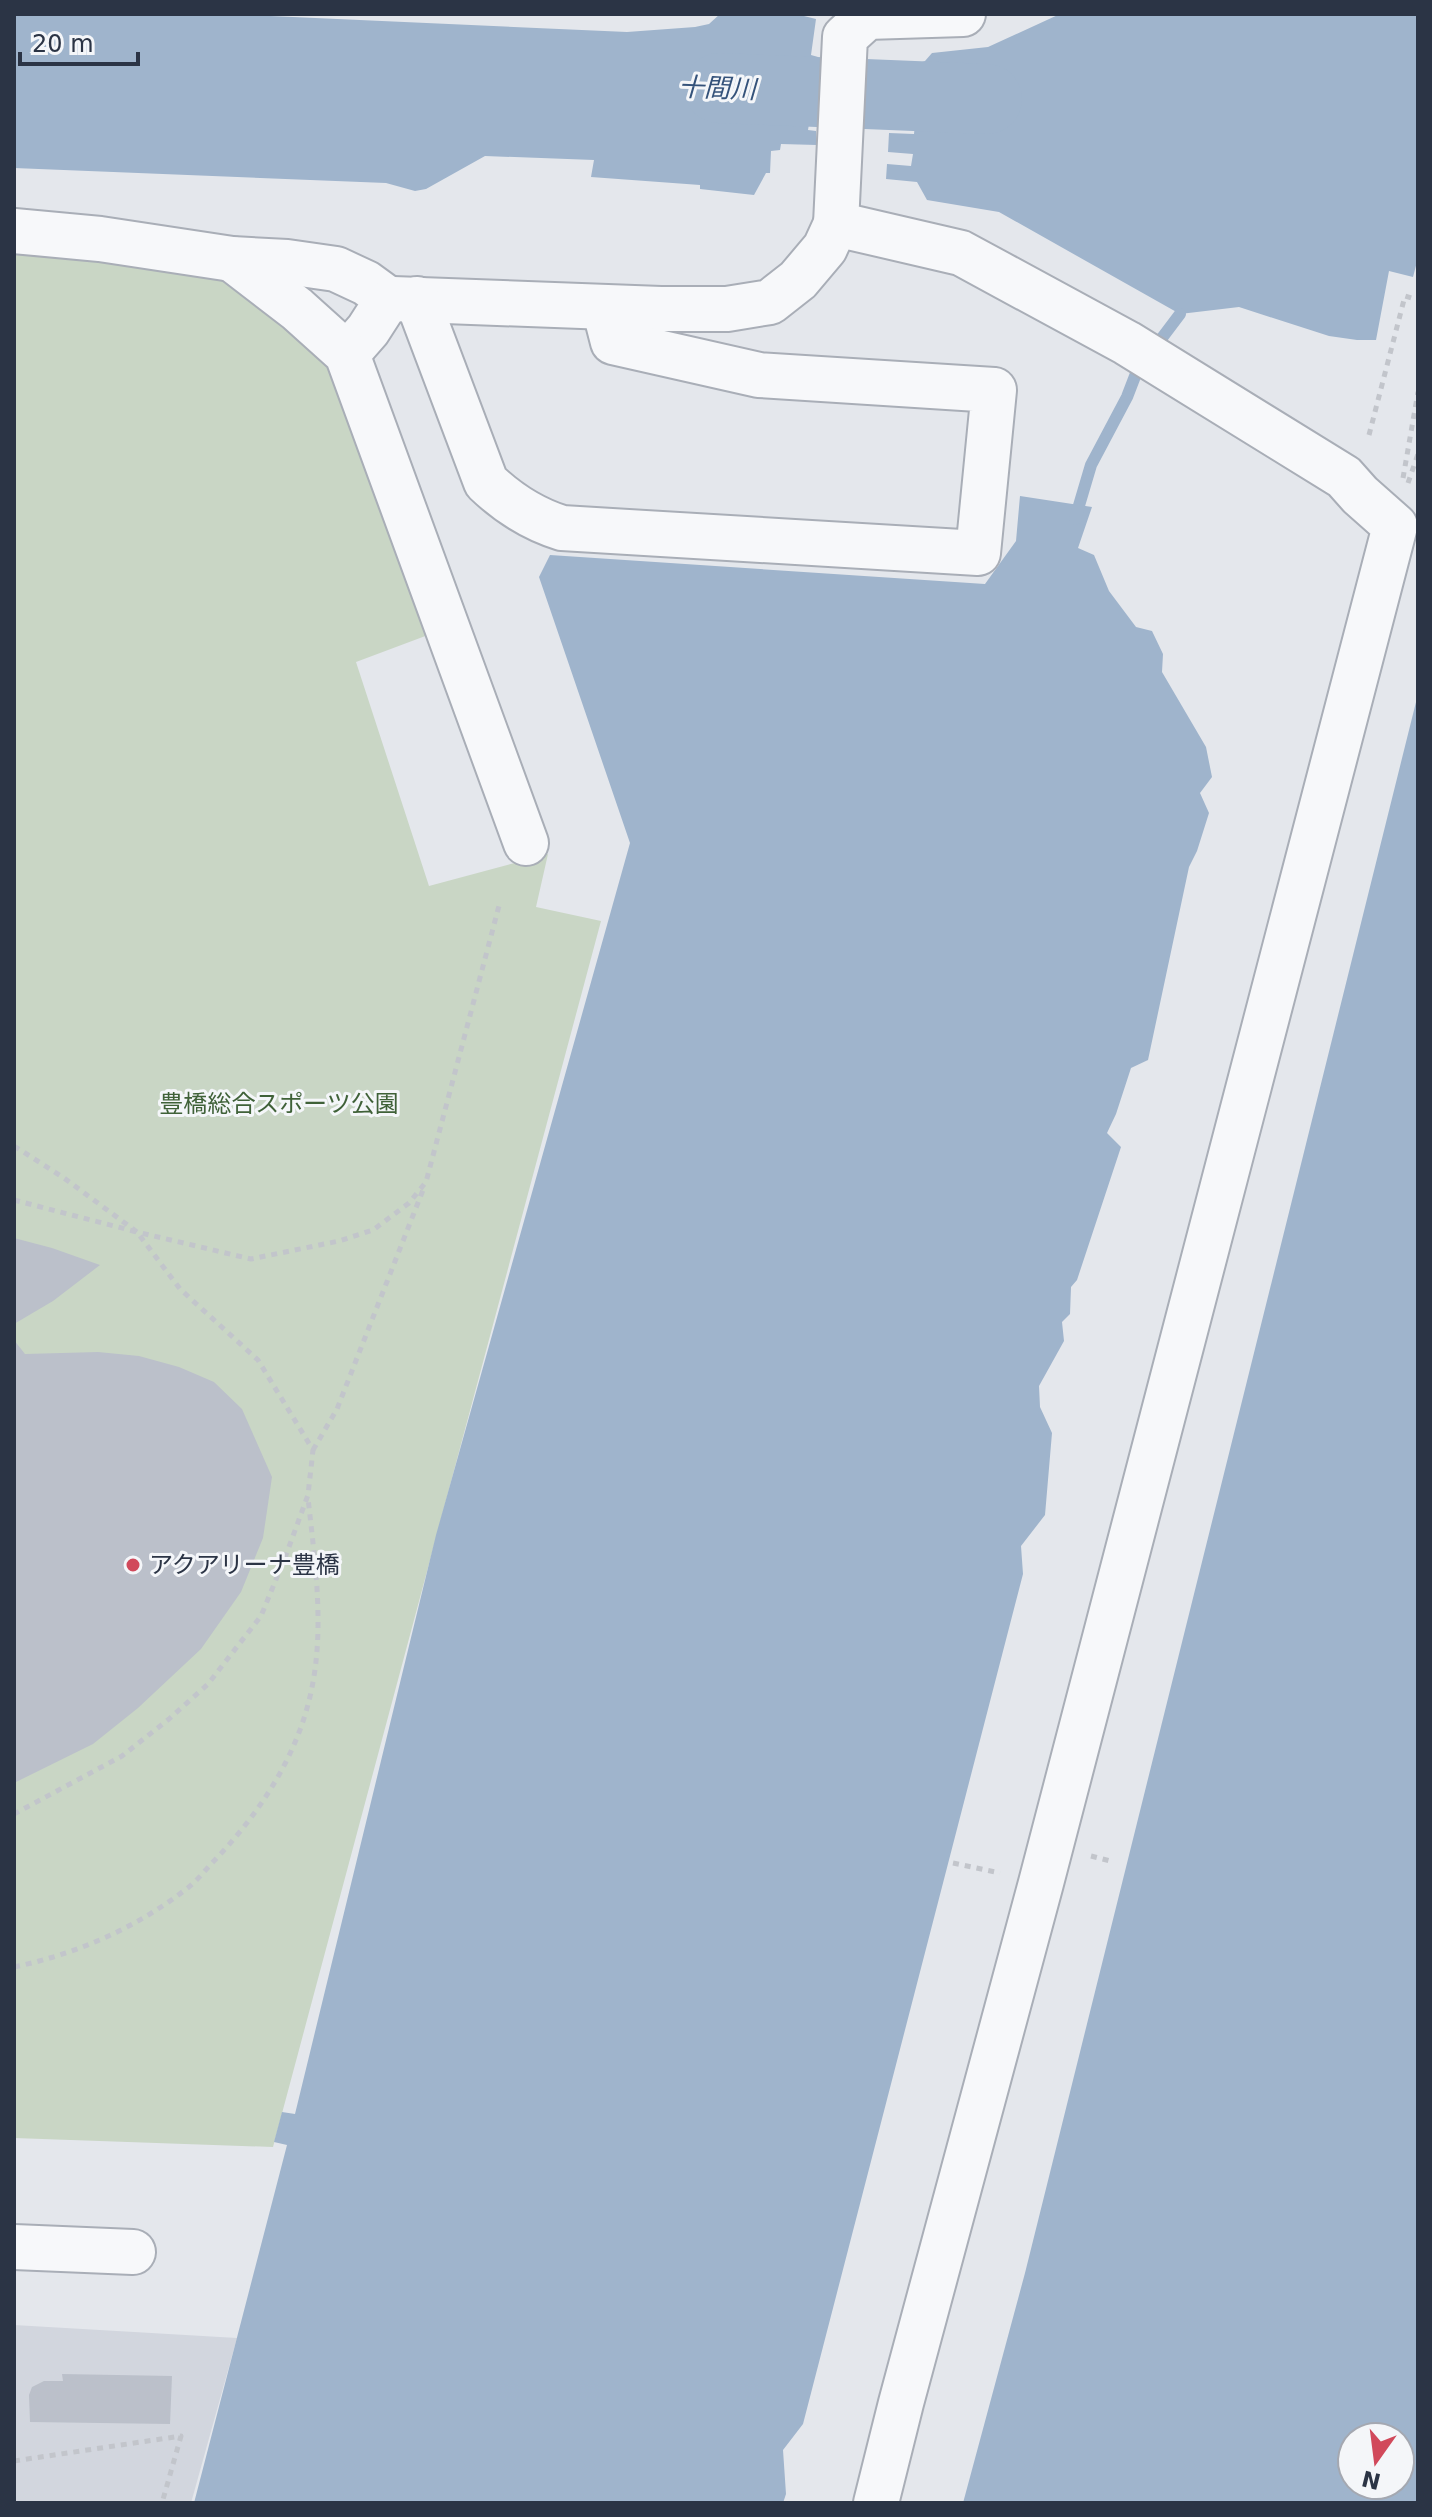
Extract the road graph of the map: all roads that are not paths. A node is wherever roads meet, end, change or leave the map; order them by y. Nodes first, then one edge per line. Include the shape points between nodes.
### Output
1 (963, 14) edge
2 (836, 224) junction
3 (14, 231) edge
4 (232, 259) junction
5 (414, 299) junction
6 (587, 306) junction
7 (347, 354) junction
8 (526, 843) dead end
9 (14, 2247) edge
10 (133, 2252) dead end
11 (876, 2503) edge

1 - 2 street via 867,17 845,37
2 - 6 street via 825,248 798,280 770,302 727,309
2 - 11 street via 961,253 1086,320 1323,463 1395,526
3 - 4 street
4 - 5 street via 336,269
4 - 7 street
5 - 6 street
5 - 6 street via 486,482 548,524 978,553 994,390 759,375 613,342
5 - 7 street via 368,330
7 - 8 street
9 - 10 street

